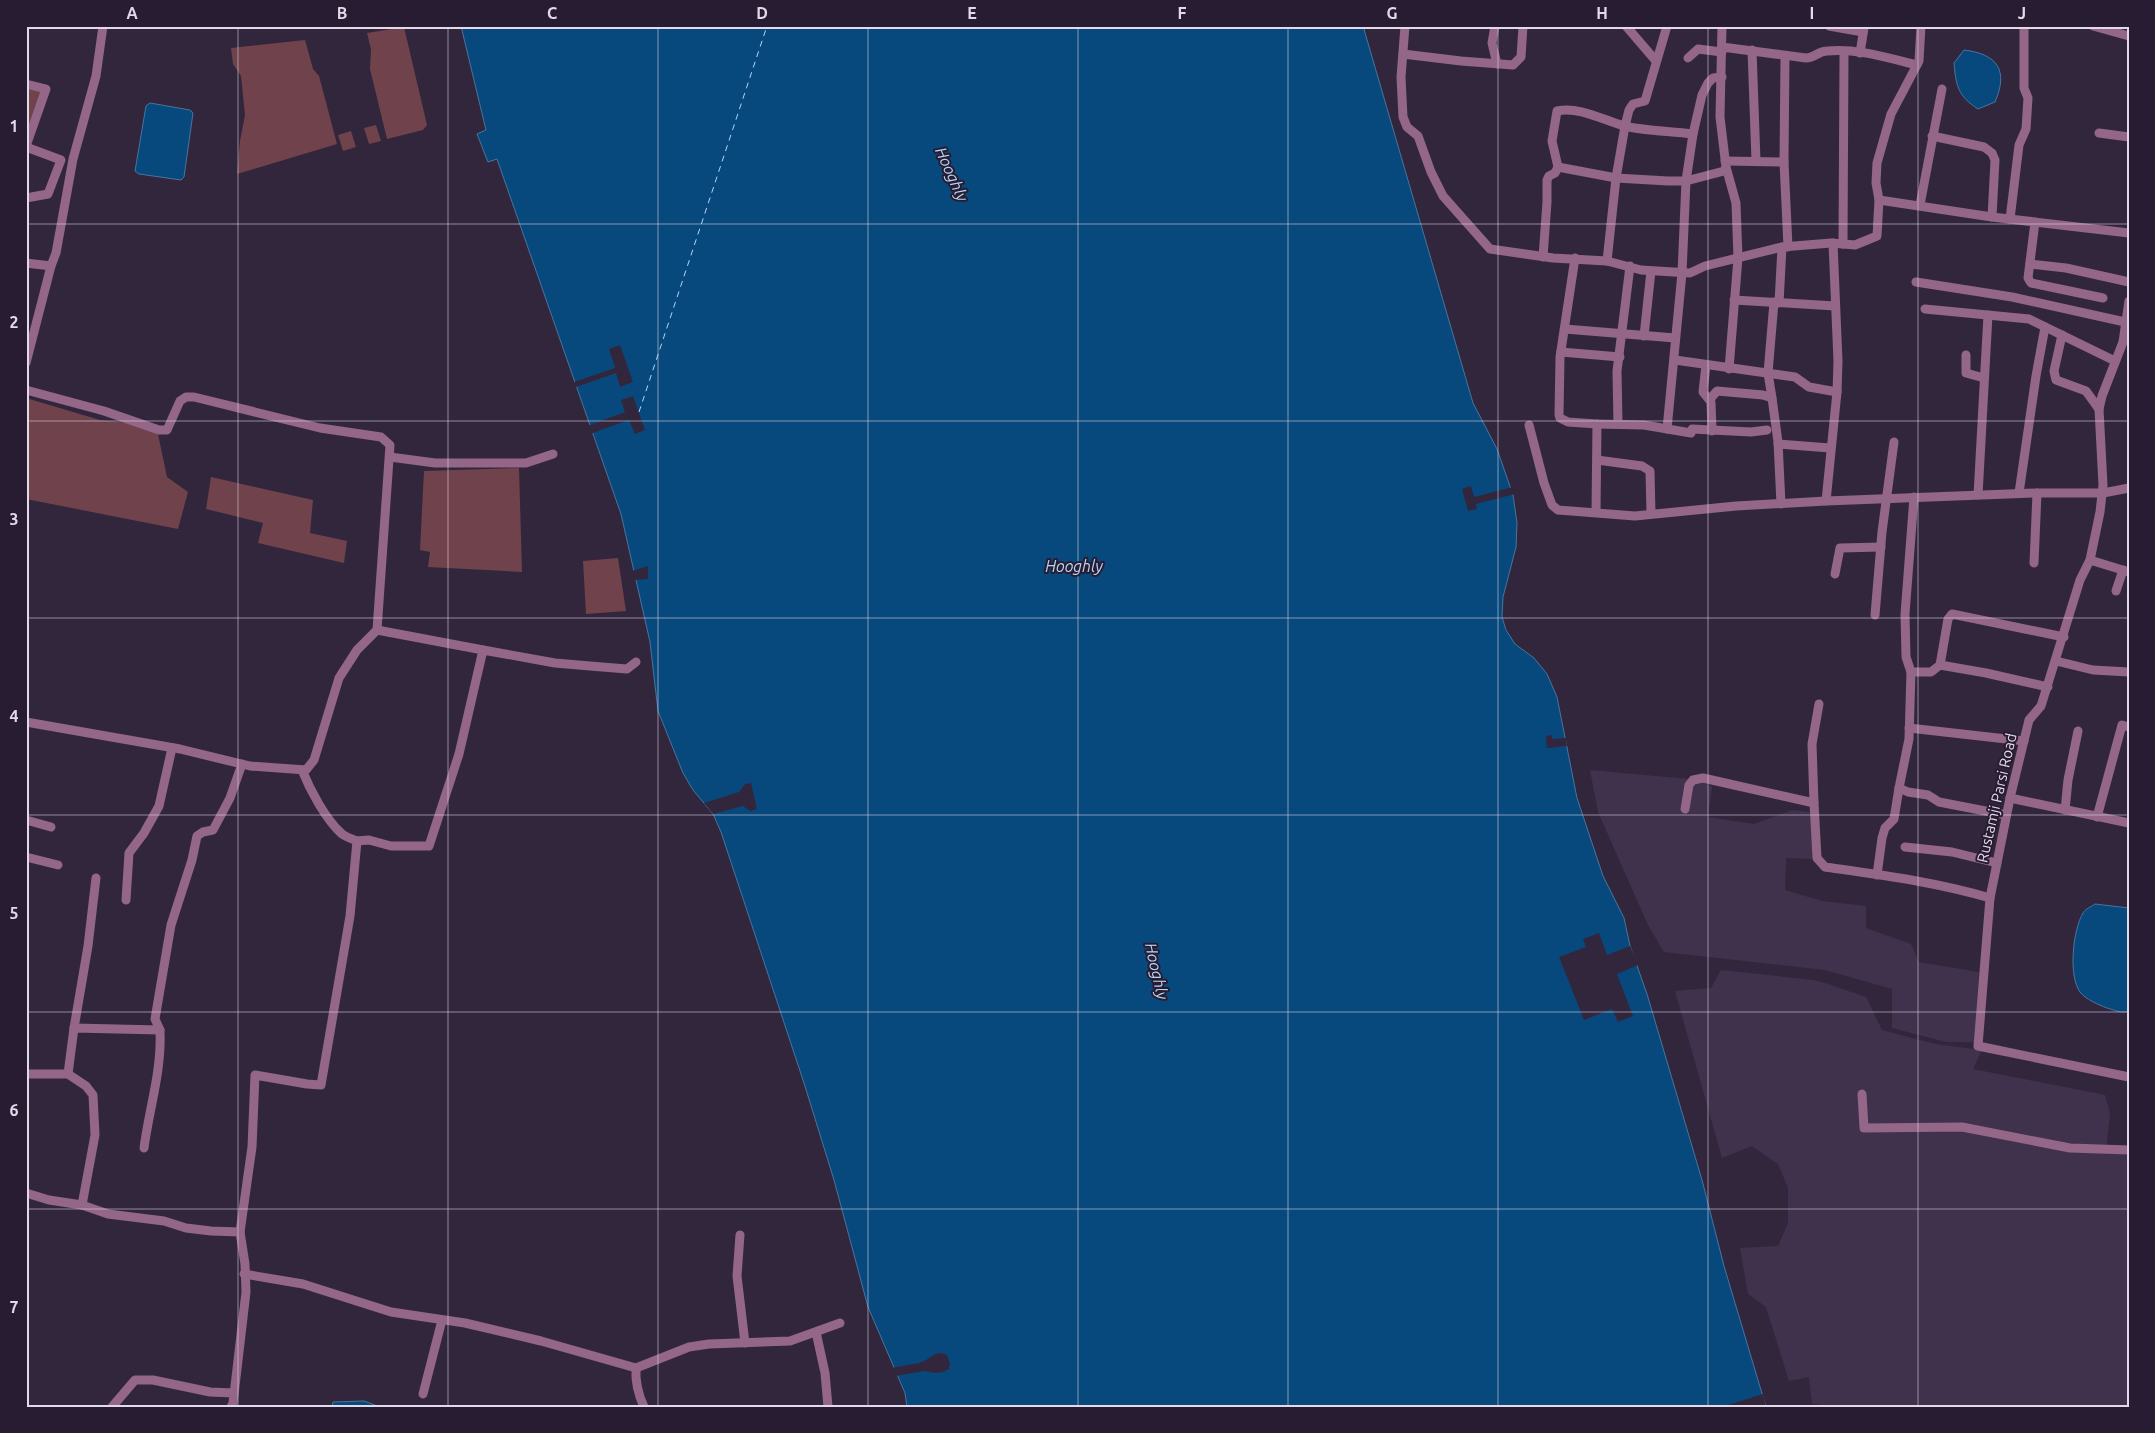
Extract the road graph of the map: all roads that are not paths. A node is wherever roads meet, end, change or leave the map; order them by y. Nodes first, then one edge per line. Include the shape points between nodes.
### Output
1 (103, 26) edge
2 (1405, 26) edge
3 (1495, 26) edge
4 (1523, 26) edge
5 (1626, 26) edge
6 (1667, 26) edge
7 (1722, 26) edge
8 (1829, 26) edge
9 (1921, 26) edge
10 (2024, 26) edge
11 (2093, 26) edge
12 (1864, 29) edge
13 (2129, 36) edge
14 (1722, 49) junction
15 (1752, 50) junction
16 (1844, 52) junction
17 (1860, 53) junction
18 (1403, 54) junction
19 (1785, 56) junction
20 (1688, 58) dead end
21 (1656, 61) junction
22 (1497, 64) junction
23 (1917, 65) junction
24 (1722, 77) junction
25 (26, 84) edge
26 (1942, 90) dead end
27 (1624, 126) junction
28 (2099, 133) dead end
29 (1692, 134) junction
30 (1932, 136) junction
31 (2129, 137) edge
32 (26, 147) edge
33 (1756, 161) junction
34 (1784, 162) junction
35 (1726, 164) junction
36 (1558, 167) junction
37 (1616, 178) junction
38 (1686, 181) junction
39 (26, 198) edge
40 (1879, 200) junction
41 (1920, 205) junction
42 (1992, 217) junction
43 (2010, 219) junction
44 (2035, 222) junction
45 (2129, 233) edge
46 (1833, 243) junction
47 (1843, 244) junction
48 (1785, 247) junction
49 (1543, 256) junction
50 (1576, 258) junction
51 (1738, 258) junction
52 (1607, 261) junction
53 (26, 263) edge
54 (2030, 264) junction
55 (51, 266) junction
56 (1630, 266) junction
57 (1651, 271) junction
58 (1682, 273) junction
59 (1916, 282) dead end
60 (2129, 282) edge
61 (2103, 298) dead end
62 (1734, 300) junction
63 (2129, 300) edge
64 (1776, 303) junction
65 (1835, 306) junction
66 (1925, 309) dead end
67 (1988, 315) junction
68 (2125, 322) junction
69 (2046, 327) junction
70 (1565, 329) junction
71 (1623, 334) junction
72 (2062, 335) junction
73 (1644, 336) junction
74 (1675, 338) junction
75 (2126, 343) edge
76 (1561, 352) junction
77 (1966, 355) dead end
78 (1620, 357) junction
79 (1674, 360) junction
80 (2115, 361) junction
81 (26, 363) edge
82 (1706, 365) junction
83 (1729, 369) junction
84 (1768, 373) junction
85 (1984, 378) junction
86 (26, 390) edge
87 (1837, 392) junction
88 (1772, 398) junction
89 (1710, 399) junction
90 (2099, 413) junction
91 (1597, 424) junction
92 (1618, 424) junction
93 (1530, 425) dead end
94 (1667, 429) junction
95 (1767, 430) dead end
96 (1712, 431) junction
97 (1894, 442) dead end
98 (1778, 444) junction
99 (1830, 448) junction
100 (553, 454) dead end
101 (390, 457) junction
102 (1597, 460) junction
103 (2129, 488) edge
104 (2103, 492) junction
105 (2019, 493) junction
106 (2037, 493) junction
107 (1978, 495) junction
108 (1887, 498) junction
109 (1914, 498) junction
110 (1826, 501) junction
111 (1780, 504) junction
112 (1596, 512) junction
113 (1651, 514) junction
114 (1881, 547) junction
115 (2090, 560) junction
116 (2034, 564) dead end
117 (2126, 571) edge
118 (1835, 574) dead end
119 (2116, 591) dead end
120 (1875, 615) dead end
121 (377, 630) junction
122 (2064, 637) junction
123 (483, 650) junction
124 (2056, 661) junction
125 (636, 662) dead end
126 (1940, 665) junction
127 (1911, 672) junction
128 (2129, 672) edge
129 (2048, 687) junction
130 (1819, 704) dead end
131 (26, 722) edge
132 (2129, 727) edge
133 (1909, 728) junction
134 (2078, 731) dead end
135 (2024, 741) junction
136 (172, 748) junction
137 (242, 764) junction
138 (302, 770) junction
139 (1899, 788) junction
140 (2010, 798) junction
141 (1814, 803) junction
142 (1685, 809) dead end
143 (2066, 810) junction
144 (2006, 815) junction
145 (2097, 817) junction
146 (26, 820) edge
147 (2129, 823) edge
148 (52, 827) dead end
149 (357, 841) junction
150 (1905, 847) dead end
151 (26, 857) edge
152 (1997, 863) junction
153 (58, 865) dead end
154 (1877, 875) junction
155 (96, 878) dead end
156 (1990, 898) junction
157 (126, 900) dead end
158 (74, 1028) junction
159 (160, 1030) junction
160 (26, 1074) edge
161 (68, 1074) junction
162 (2129, 1076) edge
163 (1862, 1094) dead end
164 (144, 1148) dead end
165 (2129, 1150) edge
166 (26, 1193) edge
167 (82, 1205) junction
168 (240, 1232) junction
169 (740, 1235) dead end
170 (244, 1274) junction
171 (442, 1320) junction
172 (840, 1323) dead end
173 (816, 1332) junction
174 (745, 1343) junction
175 (636, 1368) junction
176 (234, 1393) junction
177 (423, 1394) dead end
178 (644, 1406) edge
179 (112, 1407) edge
180 (231, 1407) edge
181 (632, 1407) edge
182 (828, 1407) edge

1 - 55 street via 96,76 73,159
2 - 18 street
3 - 22 street via 1493,50
4 - 22 street via 1519,61 1513,65
5 - 21 street
6 - 21 street
7 - 14 street
8 - 12 street
9 - 23 street
10 - 43 street via 2024,88 2028,98 2026,129 2019,145
11 - 13 street
12 - 17 street
14 - 15 street
14 - 20 street via 1698,49
14 - 24 street
15 - 19 street
15 - 33 street
16 - 17 street
16 - 19 street via 1825,50 1812,58
16 - 47 street
17 - 23 street
18 - 22 street
18 - 49 street via 1403,117 1407,127 1418,136 1443,196 1490,249
19 - 34 street
21 - 27 street via 1645,101 1633,104
23 - 40 street via 1891,114 1877,163
24 - 29 street via 1713,78 1708,83
24 - 35 street via 1720,117
25 - 32 street via 46,89
26 - 30 street
27 - 29 street
27 - 36 street via 1596,115 1557,111 1552,141
27 - 37 street
28 - 31 street
29 - 38 street
30 - 41 street
30 - 42 street via 1984,147 1992,153 1995,160
32 - 39 street via 61,160 48,194
33 - 34 street
33 - 35 street
34 - 48 street
35 - 38 street via 1724,172
35 - 51 street via 1736,203
36 - 37 street
36 - 49 street via 1547,180
37 - 38 street
37 - 52 street
38 - 58 street
40 - 41 street
40 - 47 street via 1877,236 1855,245
41 - 42 street
42 - 43 street
43 - 44 street
44 - 45 street
44 - 54 street
46 - 47 street
46 - 48 street
46 - 65 street
48 - 51 street
48 - 64 street
49 - 50 street
50 - 52 street
50 - 70 street
51 - 58 street
51 - 62 street
52 - 56 street
53 - 55 street
54 - 60 street via 2066,268
54 - 61 street via 2028,278 2031,283
55 - 81 street
56 - 57 street
56 - 71 street
57 - 58 street
57 - 73 street
58 - 74 street
59 - 68 street via 2012,297
62 - 64 street
62 - 83 street
63 - 68 street, Rustamji Parsi Road
64 - 65 street
64 - 84 street
65 - 87 street
66 - 67 street
67 - 69 street via 2029,319
67 - 85 street
68 - 75 street, Rustamji Parsi Road
69 - 72 street
69 - 105 street
70 - 71 street
70 - 76 street
71 - 73 street
71 - 78 street
72 - 80 street
72 - 90 street via 2054,371 2056,380 2086,391
73 - 74 street
74 - 79 street
75 - 80 street, Rustamji Parsi Road
76 - 78 street
76 - 91 street via 1560,418 1568,422
77 - 85 street via 1966,373
78 - 92 street via 1617,371
79 - 82 street
79 - 94 street
80 - 90 street, Rustamji Parsi Road
82 - 83 street
82 - 89 street via 1704,392
83 - 84 street
84 - 87 street via 1798,378 1809,386
84 - 88 street
85 - 107 street
86 - 101 street via 159,430 167,430 180,401 194,397 320,428 380,437 390,444
87 - 99 street
88 - 89 street via 1717,391
88 - 98 street
89 - 96 street
90 - 104 street, Rustamji Parsi Road
91 - 92 street
91 - 102 street
92 - 94 street
93 - 112 street via 1552,505 1558,510
94 - 96 street
95 - 96 street
97 - 108 street
98 - 99 street
98 - 111 street
99 - 110 street
100 - 101 street via 526,463 435,463
101 - 121 street
102 - 112 street
102 - 113 street via 1642,466 1650,471
103 - 104 street
104 - 106 street
104 - 115 street, Rustamji Parsi Road
105 - 106 street
105 - 107 street
106 - 116 street
107 - 109 street
108 - 109 street
108 - 110 street
108 - 114 street
109 - 127 street via 1905,614 1906,657
110 - 111 street
111 - 113 street
112 - 113 street via 1635,516
114 - 118 street via 1840,548
114 - 120 street
115 - 117 street
115 - 122 street, Rustamji Parsi Road via 2080,580
117 - 119 street
121 - 123 street
121 - 138 street via 357,650 339,678 314,760 306,770
122 - 124 street, Rustamji Parsi Road
122 - 126 street via 1952,614 1948,619
123 - 125 street via 590,666 627,668
123 - 149 street via 459,754 429,846 391,846 369,840
124 - 128 street via 2093,670
124 - 129 street, Rustamji Parsi Road
126 - 127 street via 1932,672
126 - 129 street
127 - 133 street
129 - 135 street, Rustamji Parsi Road via 2042,706 2029,720
130 - 141 street via 1812,744
131 - 136 street
132 - 145 street via 2122,725
133 - 135 street
133 - 139 street
134 - 143 street via 2068,780
135 - 140 street, Rustamji Parsi Road
136 - 137 street
136 - 157 street via 159,806 129,854
137 - 138 street
137 - 159 street via 230,798 213,830 197,836 171,924 155,1019
138 - 149 street via 310,791 324,811 343,835
139 - 144 street via 1928,795 1939,802
139 - 154 street via 1894,819 1882,838
140 - 143 street
140 - 144 street, Rustamji Parsi Road
141 - 142 street via 1703,778 1693,780 1689,785
141 - 154 street via 1818,858 1825,867
143 - 145 street
144 - 152 street, Rustamji Parsi Road
145 - 147 street
146 - 148 street
149 - 168 street via 350,916 321,1084 255,1074 252,1147
150 - 152 street via 1952,852
151 - 153 street
152 - 156 street, Rustamji Parsi Road
154 - 156 street via 1957,888
155 - 158 street
156 - 162 street, Rustamji Parsi Road via 1978,1046
158 - 159 street
158 - 161 street
159 - 164 street via 156,1085
160 - 161 street
161 - 167 street via 92,1095 95,1135
163 - 165 street via 1864,1128 1962,1127 2070,1148
166 - 167 street
167 - 168 street via 108,1214 164,1221 186,1228
168 - 170 street
169 - 174 street via 737,1276
170 - 171 street via 303,1284 391,1312
170 - 176 street via 246,1292
171 - 175 street via 541,1341
171 - 177 street
172 - 173 street
173 - 174 street via 790,1341
173 - 182 street
174 - 175 street via 689,1347
175 - 178 street via 635,1381
176 - 179 street via 135,1380
176 - 180 street
178 - 181 street

